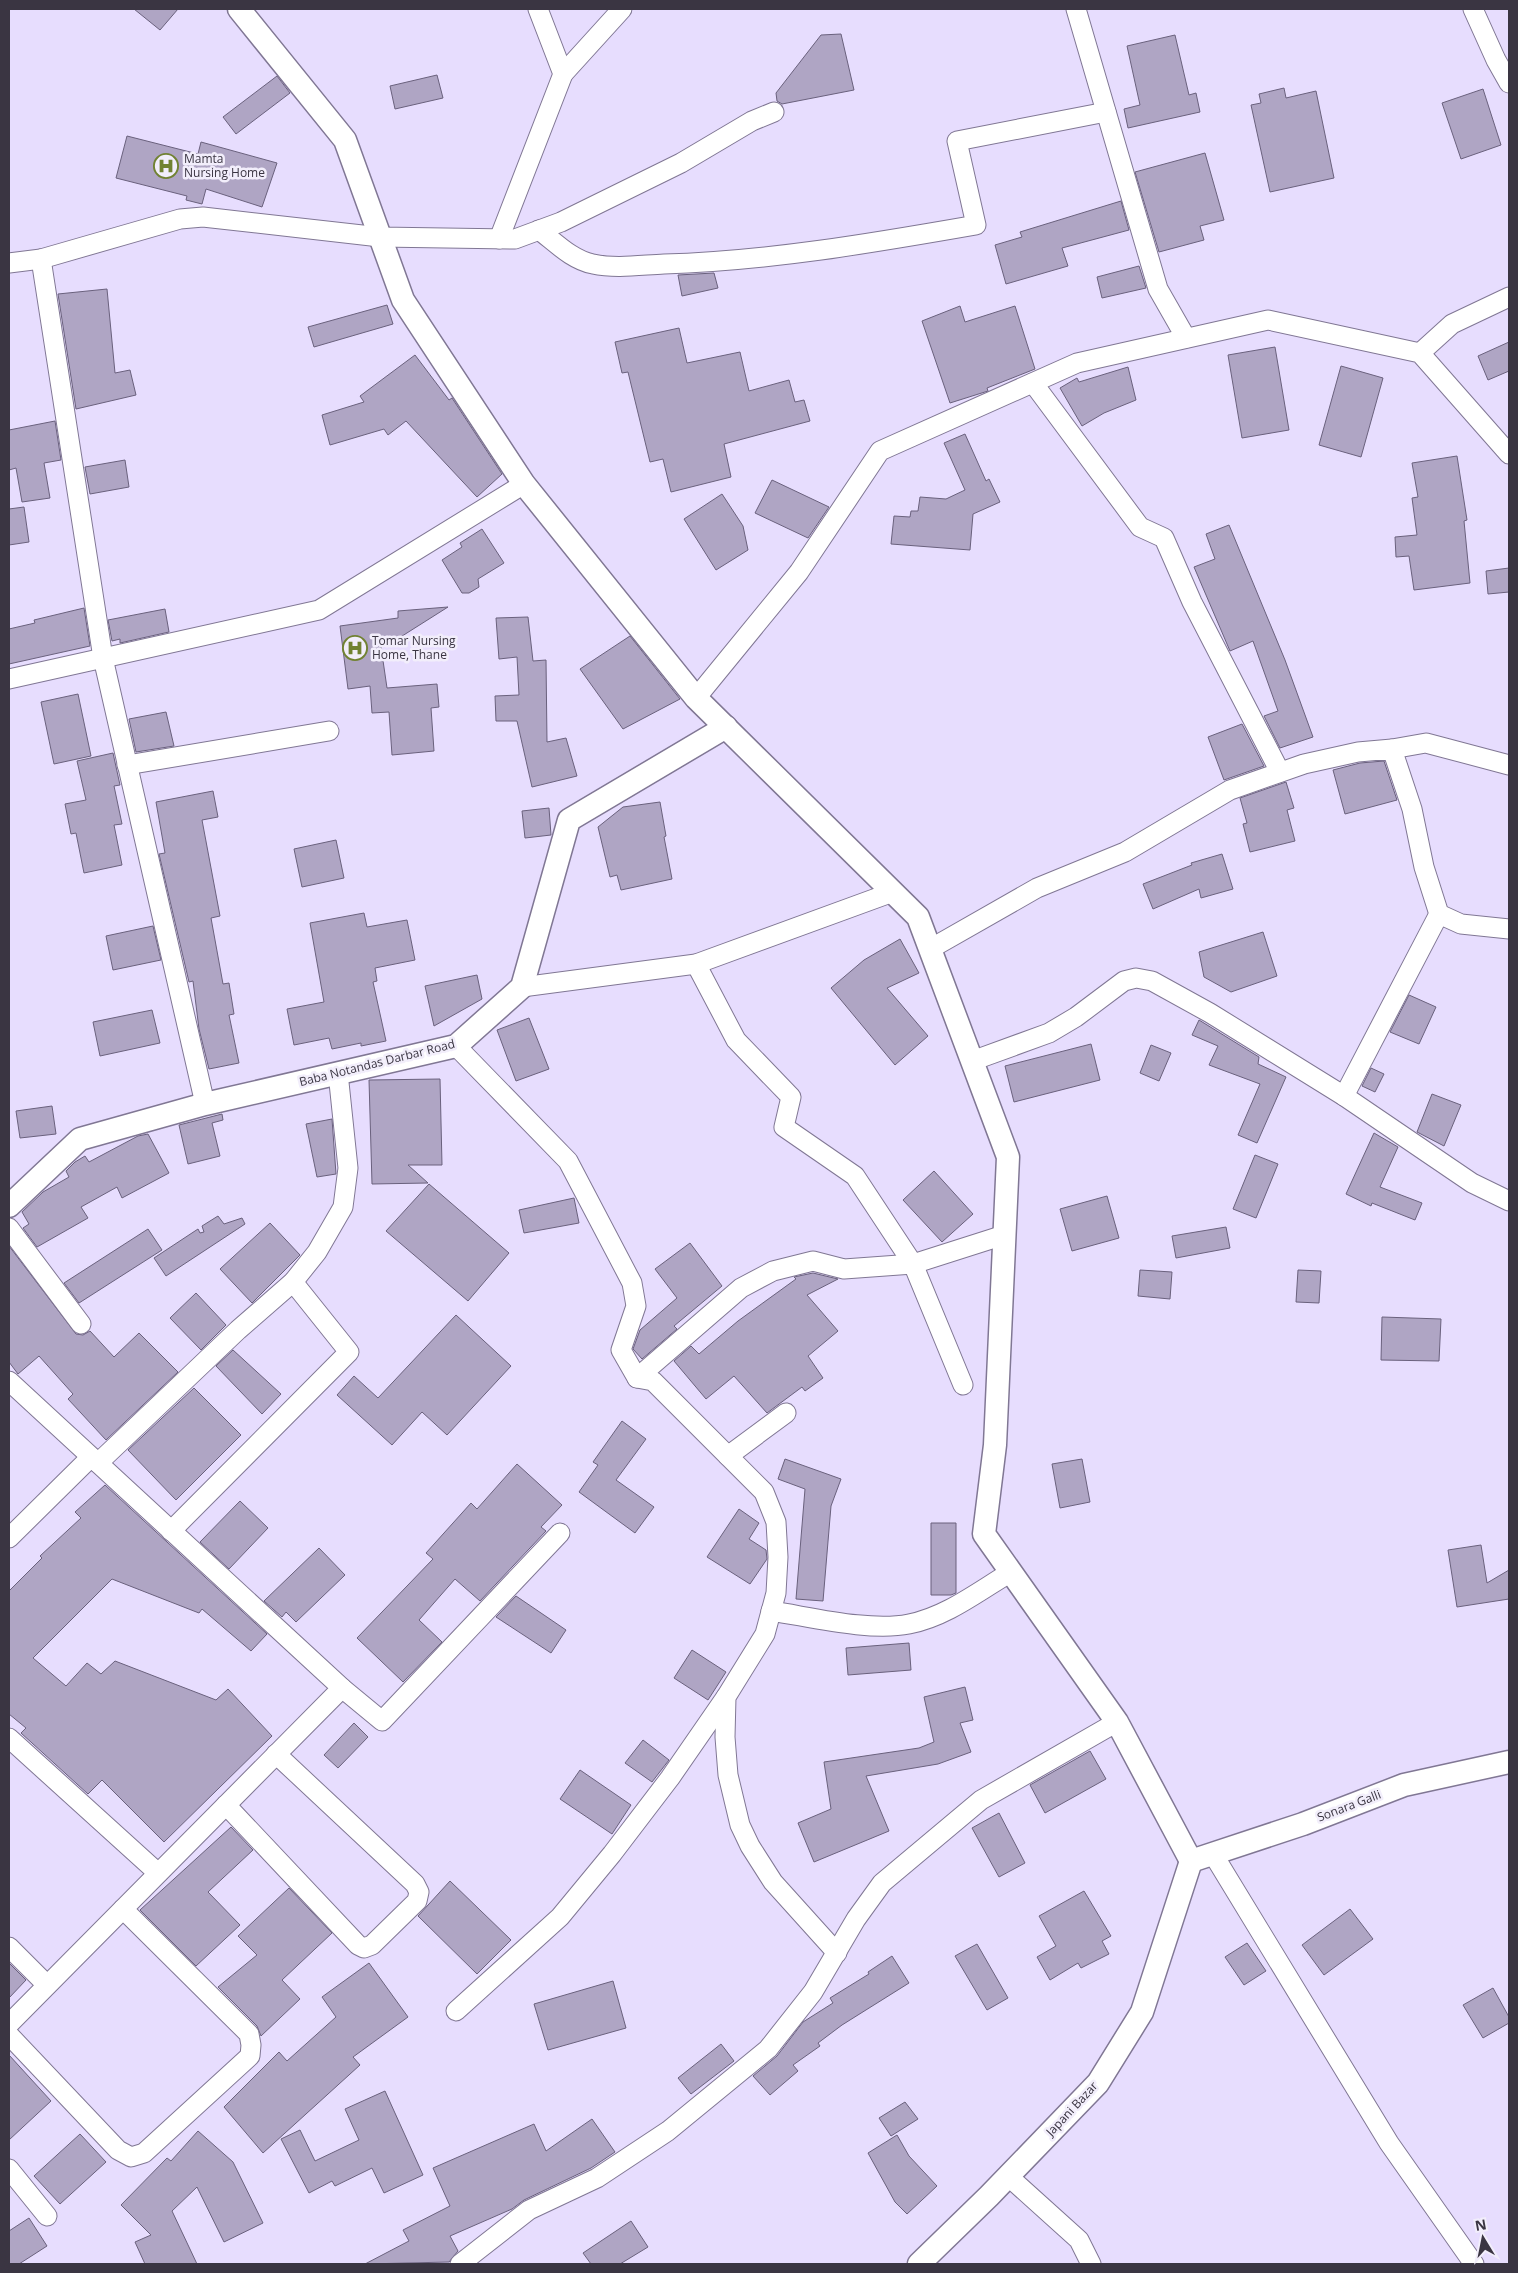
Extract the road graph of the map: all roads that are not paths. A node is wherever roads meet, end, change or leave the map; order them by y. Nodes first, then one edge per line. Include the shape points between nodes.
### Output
1 (239, 9) edge
2 (538, 9) edge
3 (622, 9) edge
4 (1076, 9) edge
5 (1473, 9) edge
6 (563, 74) junction
7 (1509, 83) edge
8 (774, 112) dead end
9 (1106, 112) junction
10 (539, 230) junction
11 (380, 237) junction
12 (499, 238) junction
13 (41, 259) junction
14 (9, 263) edge
15 (1509, 297) edge
16 (1186, 338) junction
17 (1420, 353) junction
18 (1033, 383) junction
19 (1509, 454) edge
20 (524, 484) junction
21 (102, 658) junction
22 (9, 679) edge
23 (696, 698) junction
24 (726, 727) junction
25 (329, 731) dead end
26 (1392, 749) junction
27 (1509, 764) edge
28 (127, 765) junction
29 (1280, 772) junction
30 (893, 892) junction
31 (1439, 914) junction
32 (1509, 929) edge
33 (930, 949) junction
34 (696, 964) junction
35 (522, 987) junction
36 (456, 1046) junction
37 (972, 1061) junction
38 (338, 1074) junction
39 (1344, 1096) junction
40 (205, 1104) junction
41 (1509, 1201) edge
42 (9, 1206) edge
43 (9, 1228) edge
44 (1004, 1235) junction
45 (913, 1264) junction
46 (293, 1282) junction
47 (81, 1324) dead end
48 (637, 1378) junction
49 (9, 1380) edge
50 (963, 1385) dead end
51 (786, 1412) dead end
52 (728, 1456) junction
53 (94, 1460) junction
54 (171, 1530) junction
55 (560, 1533) dead end
56 (9, 1538) edge
57 (1011, 1572) junction
58 (771, 1611) junction
59 (342, 1688) junction
60 (726, 1697) junction
61 (1117, 1722) junction
62 (9, 1738) edge
63 (276, 1754) junction
64 (1509, 1762) edge
65 (226, 1805) junction
66 (1213, 1854) junction
67 (1191, 1861) junction
68 (158, 1873) junction
69 (122, 1909) junction
70 (9, 1946) edge
71 (837, 1953) junction
72 (47, 1985) junction
73 (456, 2011) dead end
74 (9, 2024) edge
75 (9, 2035) edge
76 (9, 2169) edge
77 (1008, 2176) junction
78 (47, 2216) dead end
79 (460, 2264) edge
80 (919, 2264) edge
81 (1091, 2264) edge
82 (1474, 2264) edge

1 - 11 street via 345,140
2 - 6 street
3 - 6 street
4 - 9 street
5 - 7 street
6 - 12 street
8 - 10 street via 752,121 681,163
9 - 10 street via 957,141 976,225 729,261 613,266 577,259
9 - 16 street via 1158,289
10 - 12 street via 515,239
11 - 12 street
11 - 13 street via 203,217 180,219
11 - 20 street via 403,300
13 - 14 street
13 - 21 street
15 - 17 street via 1452,324
16 - 17 street via 1268,320
16 - 18 street via 1077,364
17 - 19 street
18 - 23 street via 880,451 799,572
18 - 29 street via 1140,527 1164,538 1192,602
20 - 21 street via 319,610
20 - 23 street
21 - 22 street
21 - 28 street
23 - 24 street
24 - 30 street
24 - 35 street via 569,820
25 - 28 street
26 - 27 street via 1426,743
26 - 29 street via 1358,752
26 - 31 street via 1412,809 1424,867
28 - 40 street
29 - 33 street via 1230,790 1125,852 1037,888
30 - 33 street via 918,917
30 - 34 street
31 - 32 street via 1461,924
31 - 39 street
33 - 37 street
34 - 35 street
34 - 45 street via 736,1040 791,1096 784,1126 855,1176
35 - 36 street, Baba Notandas Darbar Road
36 - 38 street, Baba Notandas Darbar Road
36 - 48 street via 568,1162 632,1283 636,1306 621,1350
37 - 39 street via 1049,1032 1076,1017 1124,981 1136,978 1152,981 1210,1013
37 - 44 street via 1008,1157
38 - 40 street, Baba Notandas Darbar Road
38 - 46 street via 348,1168 343,1207 317,1252
39 - 41 street via 1472,1183
40 - 42 street, Baba Notandas Darbar Road via 80,1139
43 - 47 street
44 - 45 street
44 - 57 street via 995,1445 984,1534
45 - 48 street via 844,1269 813,1261 773,1271 740,1288
45 - 50 street
46 - 53 street
46 - 54 street via 349,1352
48 - 52 street via 653,1381
49 - 53 street
51 - 52 street
52 - 58 street via 764,1492 776,1522 776,1593
53 - 54 street
53 - 56 street
54 - 59 street
55 - 59 street via 382,1721
57 - 58 street via 940,1614 909,1624 879,1627
57 - 61 street
58 - 60 street via 765,1634
59 - 63 street
60 - 71 street via 728,1775 740,1826 773,1882
60 - 73 street via 664,1786 560,1917
61 - 67 street
61 - 71 street via 974,1806 882,1883
62 - 68 street
63 - 65 street
63 - 65 street via 415,1884 419,1892 417,1901 372,1945 364,1948 358,1945
64 - 66 street, Sonara Galli via 1404,1785
65 - 68 street
66 - 67 street, Sonara Galli
66 - 82 street via 1389,2143
67 - 77 street, Japani Bazar via 1142,2012 1098,2083
68 - 69 street
69 - 72 street
69 - 75 street via 249,2034 250,2056 144,2153 131,2157 118,2150
70 - 72 street
71 - 79 street via 813,1992 768,2050 668,2131 597,2178 530,2210
72 - 74 street
76 - 78 street
77 - 80 street, Japani Bazar
77 - 81 street via 1080,2240

